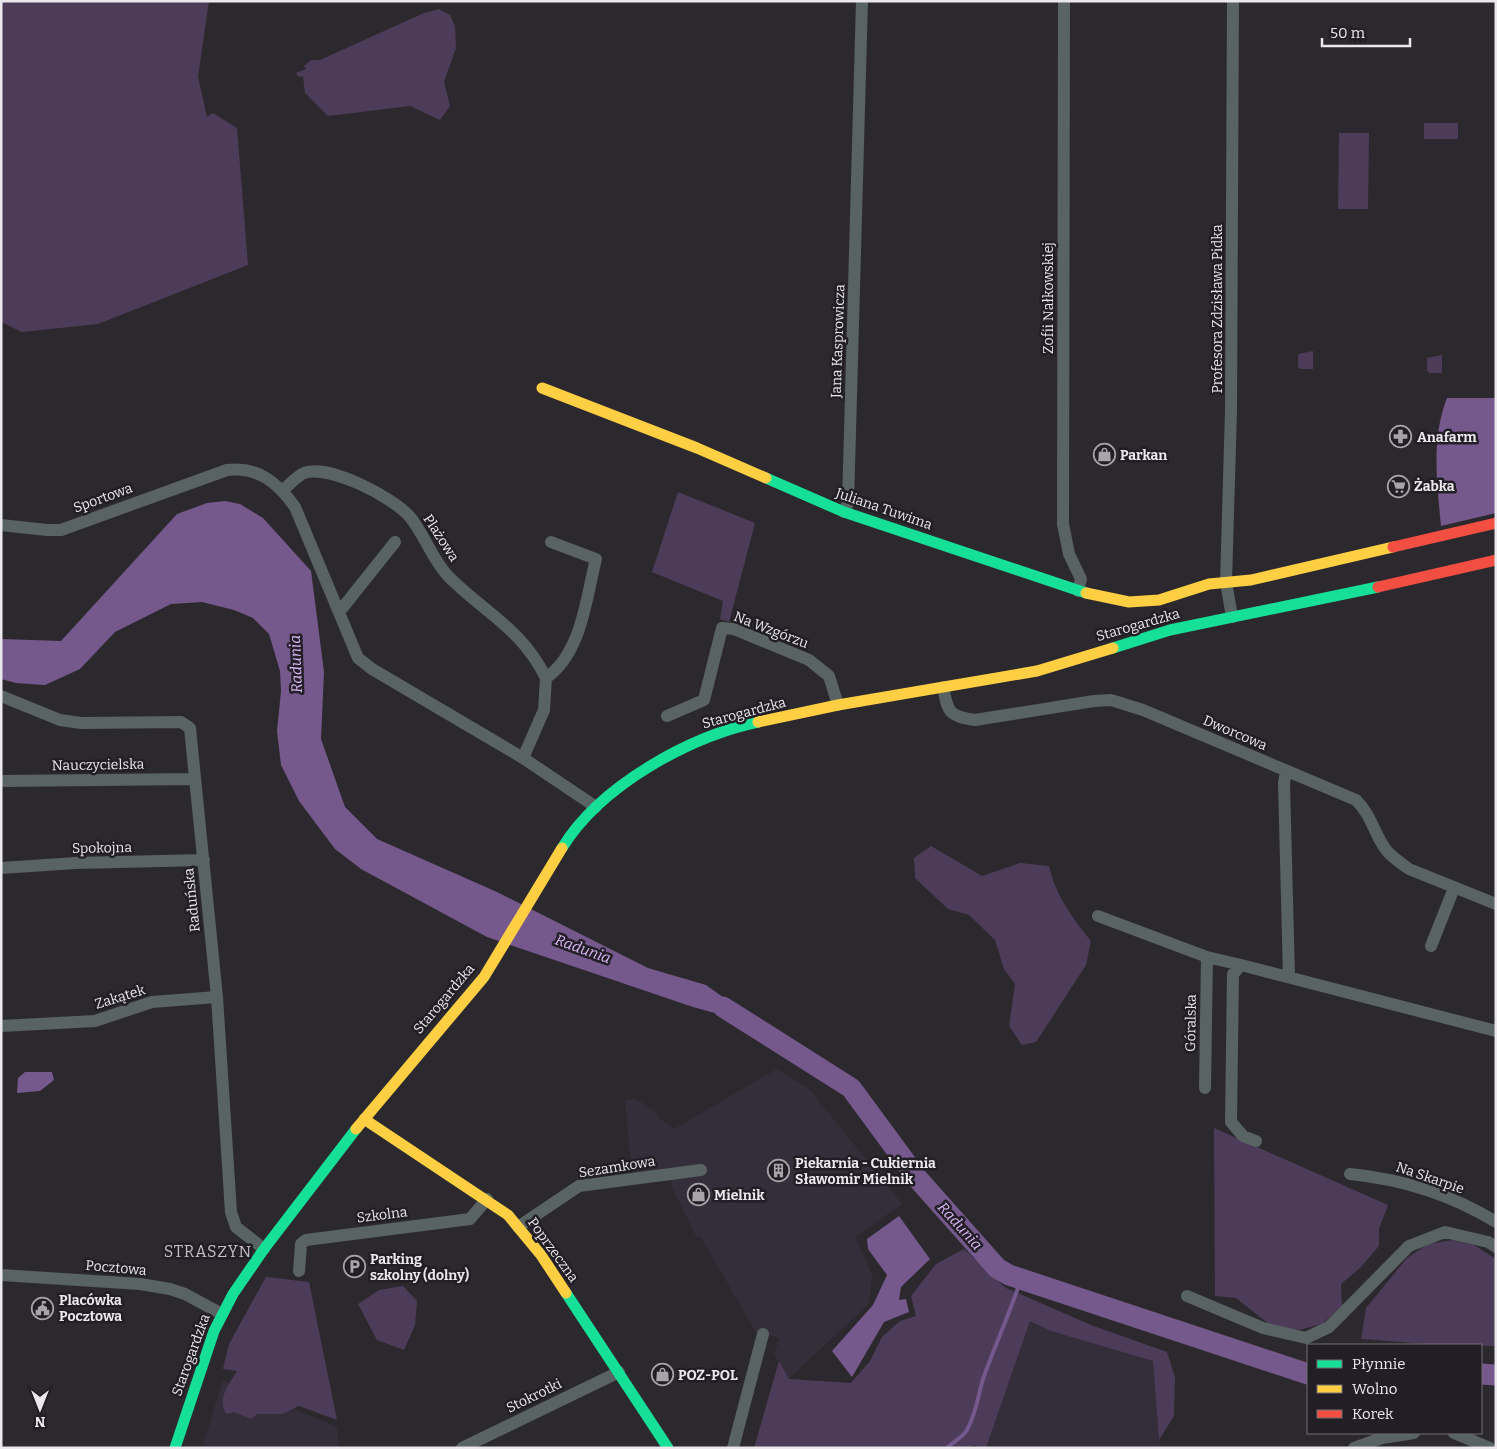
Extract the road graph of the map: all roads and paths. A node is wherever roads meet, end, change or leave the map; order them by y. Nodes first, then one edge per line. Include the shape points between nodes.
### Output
1 (862, 1) edge
2 (1064, 1) edge
3 (1233, 1) edge
4 (542, 388) dead end
5 (283, 490) junction
6 (844, 512) junction
7 (1496, 523) edge
8 (1, 525) edge
9 (395, 542) dead end
10 (551, 542) dead end
11 (1496, 560) edge
12 (1226, 582) junction
13 (1078, 591) junction
14 (340, 611) junction
15 (1232, 617) junction
16 (546, 678) junction
17 (943, 687) junction
18 (1, 696) edge
19 (838, 705) junction
20 (667, 716) dead end
21 (523, 758) junction
22 (1286, 771) junction
23 (195, 779) junction
24 (1, 780) edge
25 (596, 807) junction
26 (204, 860) junction
27 (1, 868) edge
28 (1454, 888) junction
29 (1496, 904) edge
30 (1098, 916) dead end
31 (1431, 946) dead end
32 (1207, 957) junction
33 (1241, 965) junction
34 (1288, 977) junction
35 (217, 997) junction
36 (1, 1026) edge
37 (1496, 1031) edge
38 (1205, 1088) dead end
39 (364, 1119) junction
40 (1256, 1142) dead end
41 (701, 1170) dead end
42 (1350, 1174) dead end
43 (487, 1199) junction
44 (1496, 1222) edge
45 (518, 1227) junction
46 (1496, 1247) edge
47 (264, 1249) junction
48 (298, 1271) dead end
49 (1, 1275) edge
50 (1186, 1296) dead end
51 (222, 1314) junction
52 (763, 1334) dead end
53 (620, 1372) junction
54 (1408, 1434) edge
55 (1456, 1434) edge
56 (175, 1448) edge
57 (462, 1448) edge
58 (668, 1448) edge
59 (733, 1448) edge
60 (1354, 1448) edge
61 (1490, 1448) edge

1 - 6 street, Jana Kasprowicza via 848,503
2 - 13 street, Zofii Nałkowskiej via 1062,524 1068,554 1081,580
3 - 12 street, Profesora Zdzisława Pidka via 1231,393
4 - 6 main road, Juliana Tuwima via 697,448
5 - 8 street, Sportowa via 269,479 246,470 227,470 61,530
5 - 14 street via 295,507
5 - 16 street, Plażowa via 302,474 324,472 398,506 410,517 449,578 518,636 534,655
6 - 13 main road, Juliana Tuwima
7 - 12 main road, Juliana Tuwima via 1251,580
9 - 14 street
10 - 16 street via 596,559 577,633 562,664
11 - 15 main road, Starogardzka via 1360,592
12 - 13 main road, Juliana Tuwima via 1138,603
12 - 15 street, Profesora Zdzisława Pidka
14 - 21 street via 358,658
15 - 17 main road, Starogardzka via 1170,630 1037,671
16 - 21 street via 544,710
17 - 19 main road, Starogardzka
17 - 22 street, Dworcowa via 948,710 956,717 975,720 1094,700 1124,703
18 - 23 street, Raduńska via 60,720 81,723 182,722 190,728
19 - 20 street, Na Wzgórzu via 829,676 809,660 734,629 722,628 704,700
19 - 25 main road, Starogardzka via 750,724 697,742 646,769
21 - 25 street
22 - 28 street, Dworcowa via 1356,800 1392,856 1409,869
22 - 34 street
23 - 24 street, Nauczycielska
23 - 26 street, Raduńska
25 - 39 main road, Starogardzka via 566,842 473,991
26 - 27 street, Spokojna
26 - 35 street, Raduńska
28 - 29 street, Dworcowa
28 - 31 street
30 - 32 street
32 - 33 street
32 - 38 street, Góralska
33 - 34 street
33 - 40 street via 1233,974 1230,1122 1243,1136
34 - 37 street
35 - 36 street, Zakątek via 152,1002 95,1021
35 - 47 street, Raduńska via 231,1212 236,1227
39 - 43 main road, Poprzeczna
39 - 47 main road, Starogardzka
41 - 45 street, Sezamkowa via 579,1186
42 - 44 street, Na Skarpie via 1377,1176 1445,1196
43 - 45 main road, Poprzeczna
43 - 48 street, Szkolna via 470,1219 306,1240 301,1244
45 - 53 main road, Poprzeczna via 541,1255
46 - 50 street via 1488,1242 1445,1232 1409,1246 1329,1327 1306,1338 1263,1328
47 - 51 main road, Starogardzka
49 - 51 street, Pocztowa via 140,1284 170,1289
51 - 56 main road, Starogardzka via 205,1354
52 - 59 street
53 - 57 street, Stokrotki
53 - 58 main road, Poprzeczna
54 - 60 street via 1382,1438
55 - 61 street

